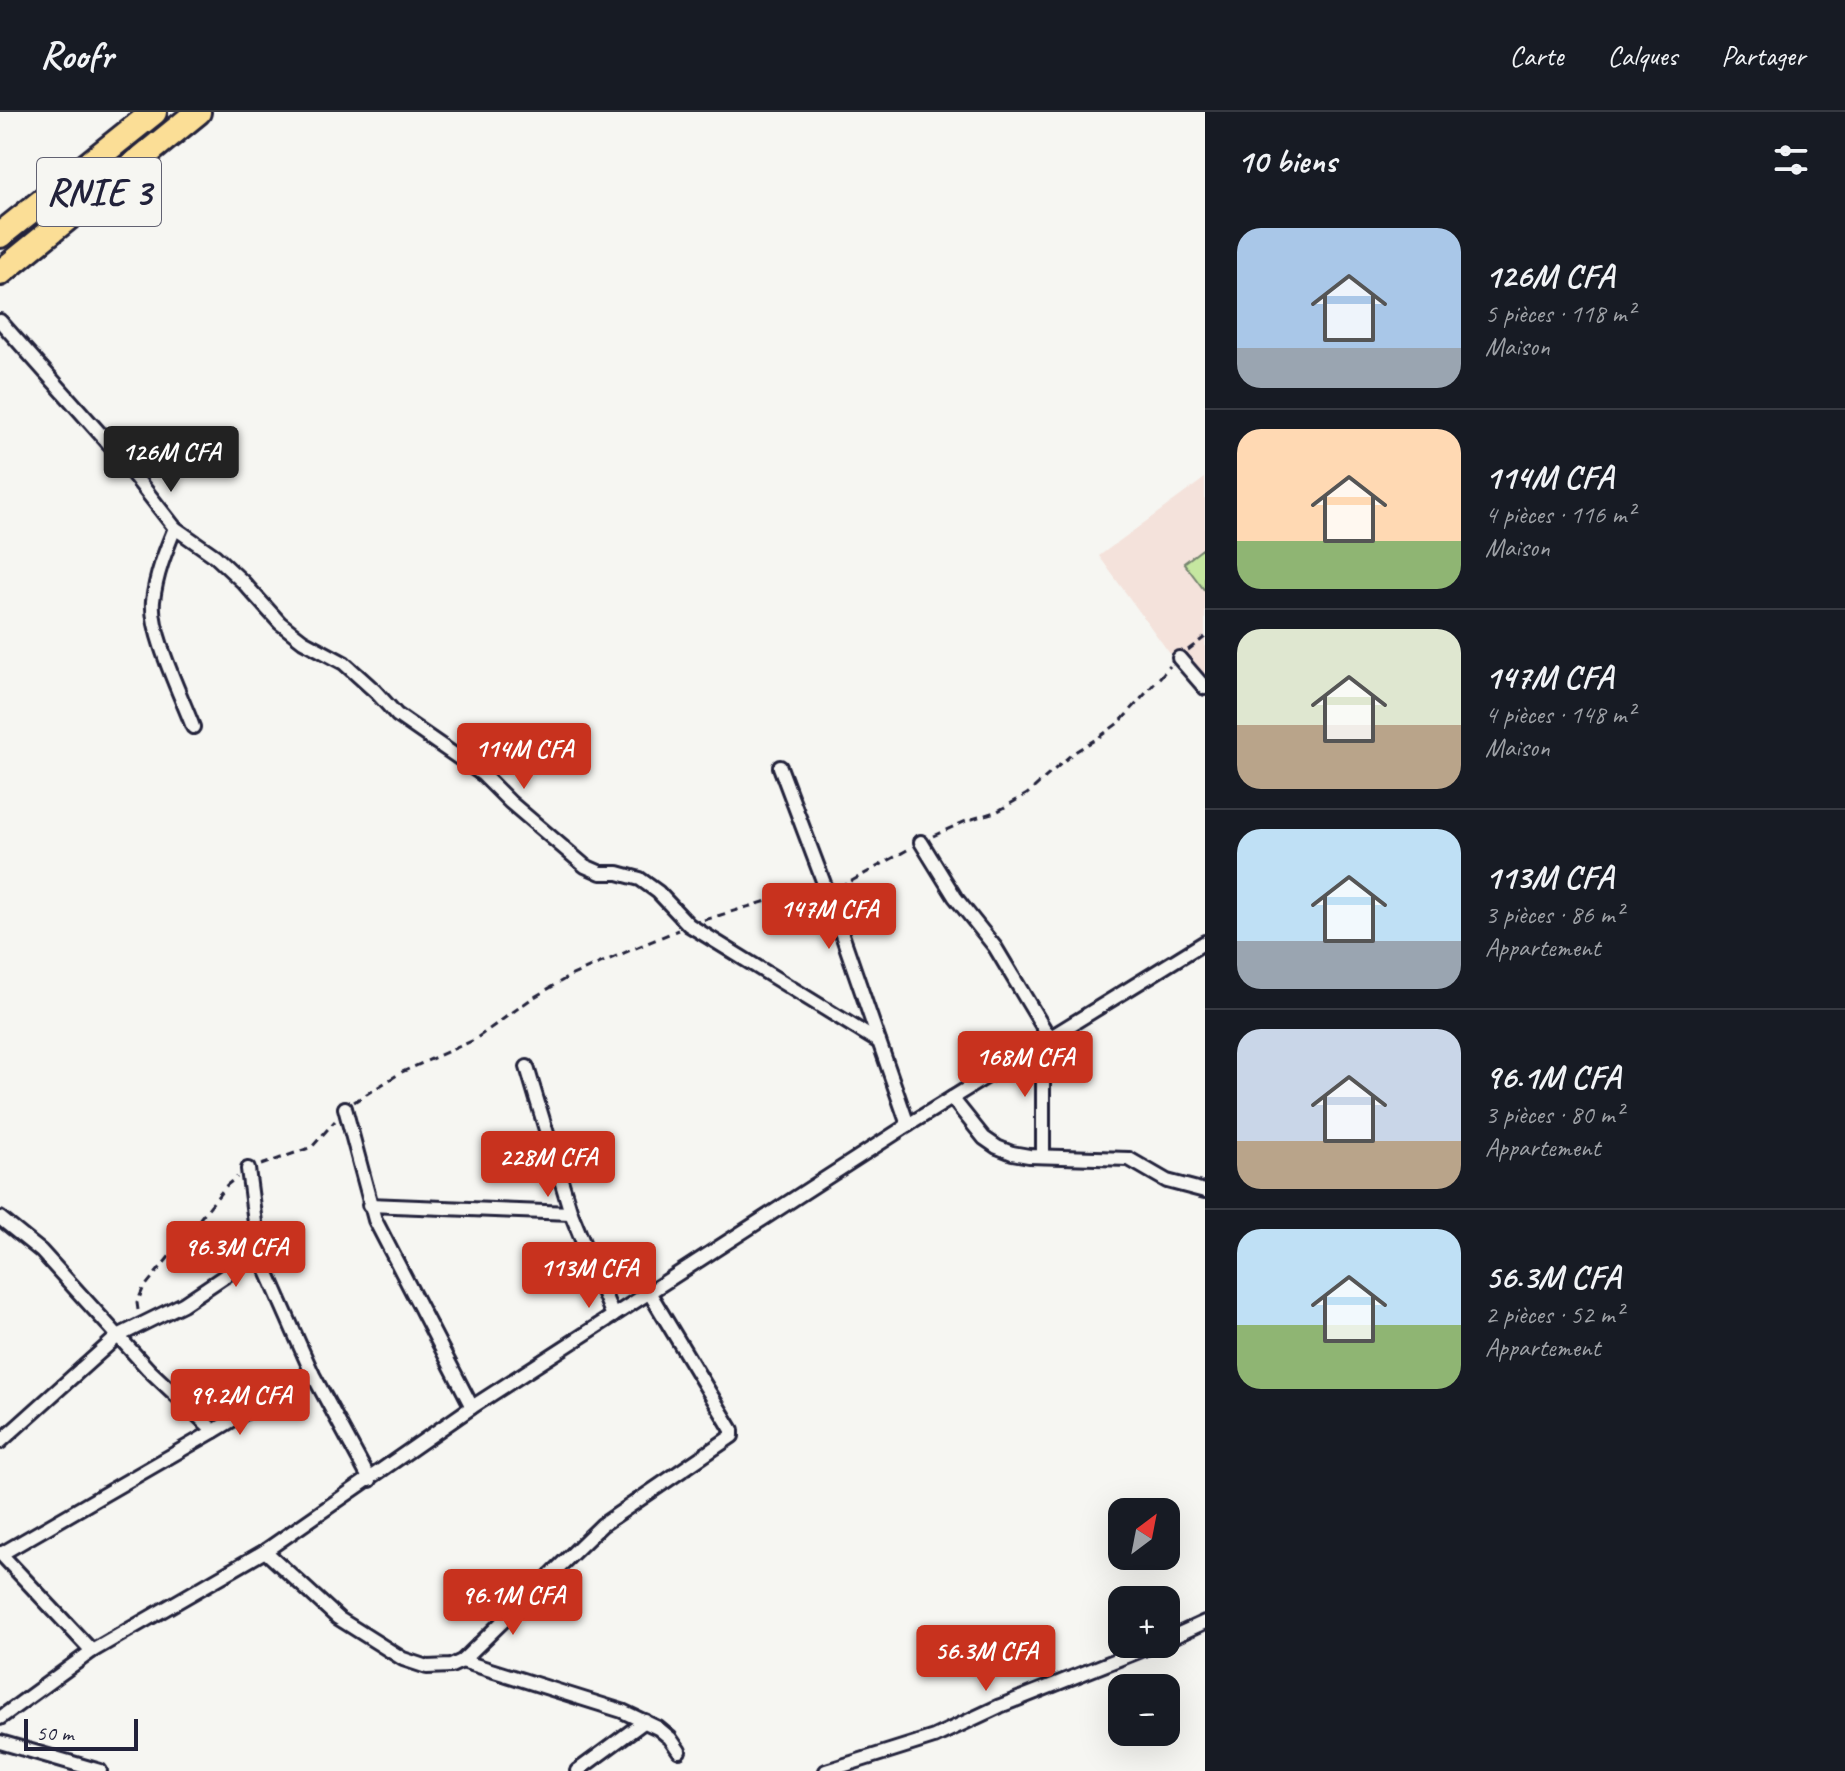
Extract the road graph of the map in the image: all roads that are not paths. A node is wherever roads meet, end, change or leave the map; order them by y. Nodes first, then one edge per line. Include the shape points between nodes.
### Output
1 (154, 112) edge
2 (198, 112) edge
3 (0, 235) edge
4 (0, 273) edge
5 (0, 321) edge
6 (175, 528) junction
7 (1179, 658) road end
8 (1205, 688) edge
9 (193, 727) dead end
10 (780, 767) dead end
11 (921, 842) road end
12 (1205, 942) edge
13 (1046, 1039) junction
14 (879, 1042) junction
15 (527, 1067) dead end
16 (952, 1098) junction
17 (345, 1108) road end
18 (908, 1125) junction
19 (1043, 1156) junction
20 (248, 1169) road end
21 (1205, 1191) edge
22 (369, 1205) junction
23 (571, 1213) junction
24 (0, 1218) edge
25 (259, 1253) junction
26 (649, 1292) junction
27 (613, 1316) junction
28 (118, 1336) junction
29 (312, 1373) junction
30 (472, 1407) junction
31 (214, 1431) junction
32 (0, 1442) edge
33 (370, 1480) junction
34 (265, 1551) junction
35 (0, 1554) edge
36 (1205, 1622) edge
37 (1180, 1634) edge
38 (92, 1651) junction
39 (1122, 1658) edge
40 (462, 1661) junction
41 (0, 1718) edge
42 (645, 1721) junction
43 (0, 1742) edge
44 (679, 1751) dead end
45 (100, 1771) edge
46 (577, 1771) edge
47 (826, 1771) edge

1 - 3 highway, RNIE 3
2 - 4 highway, RNIE 3
5 - 6 street via 111,446
6 - 9 street via 153,604 159,637
6 - 14 street via 215,556 280,623 344,663 397,715 482,774 585,866 640,879 689,925
7 - 8 street
10 - 14 street
11 - 13 street via 995,947
12 - 13 street
13 - 16 street
13 - 19 street
14 - 18 street
15 - 23 street
16 - 18 street
16 - 19 street via 997,1147
17 - 22 street
18 - 26 street
19 - 21 street via 1129,1159 1167,1181
20 - 25 street
22 - 23 street
22 - 30 street
23 - 27 street
24 - 28 street via 41,1251
25 - 28 street via 183,1304
25 - 29 street
26 - 27 street
26 - 40 street via 732,1436 602,1525
27 - 30 street
28 - 31 street
28 - 32 street
29 - 31 street
29 - 33 street
30 - 33 street
31 - 35 street
33 - 34 street
34 - 38 street
34 - 40 street via 338,1618 403,1659 427,1667
35 - 38 street
36 - 37 street
38 - 41 street
39 - 47 street via 934,1737
40 - 42 street
42 - 44 street
42 - 46 street
43 - 45 street

